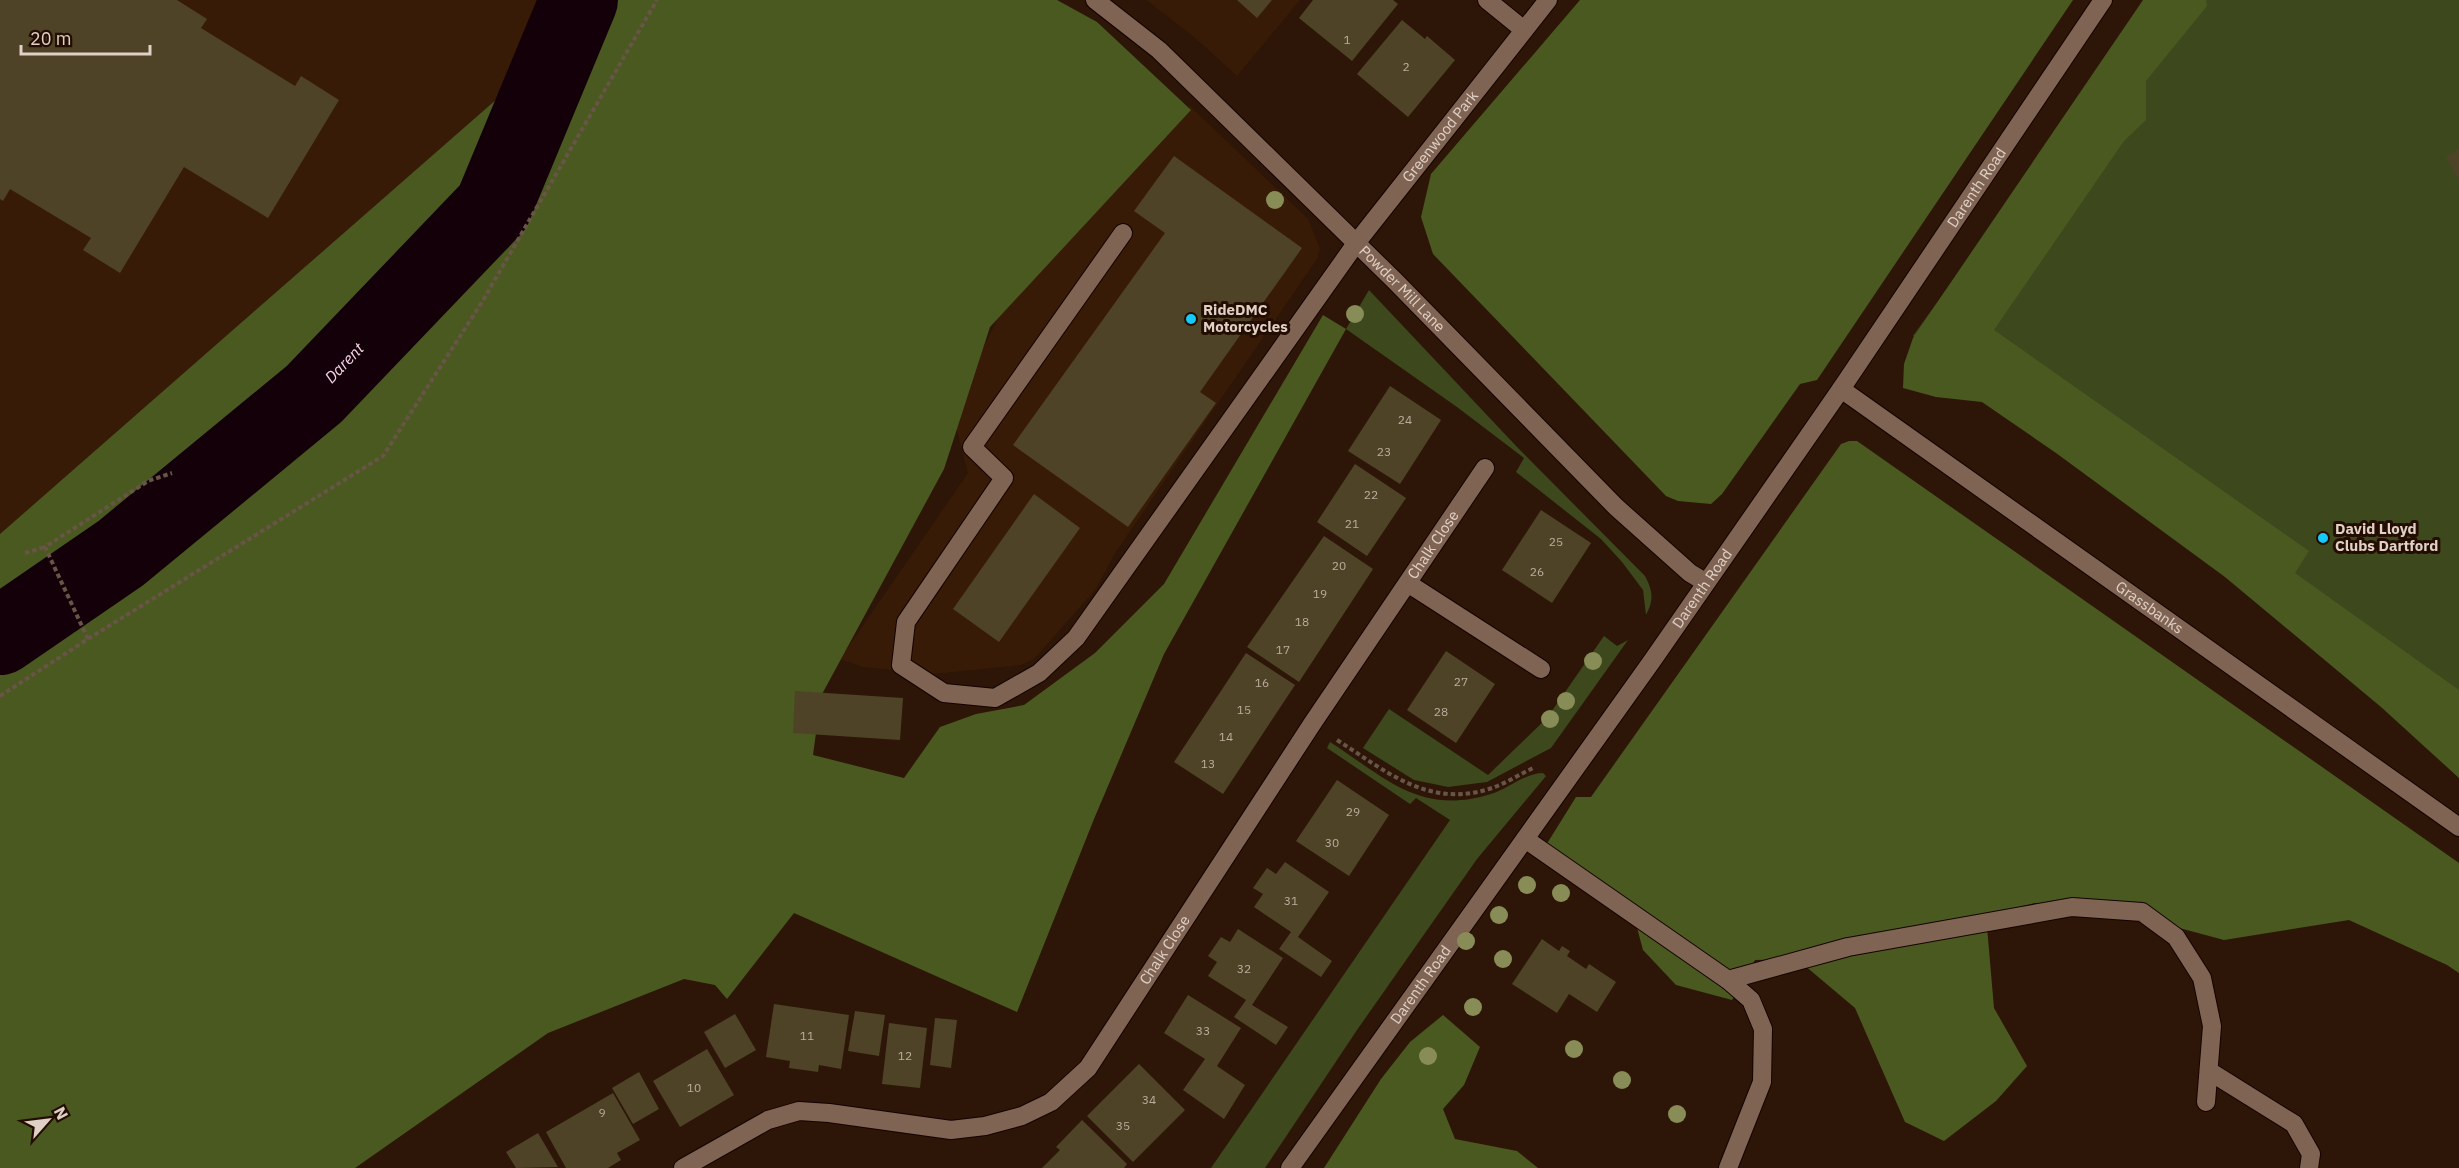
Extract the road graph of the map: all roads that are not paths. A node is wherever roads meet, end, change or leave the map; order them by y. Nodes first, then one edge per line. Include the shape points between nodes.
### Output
1 (1095, 0) edge
2 (1487, 0) edge
3 (1548, 0) edge
4 (2103, 0) edge
5 (1524, 30) junction
6 (1123, 233) dead end
7 (1356, 242) junction
8 (1841, 389) junction
9 (1485, 468) dead end
10 (1705, 582) junction
11 (1409, 584) junction
12 (1541, 669) dead end
13 (2459, 827) edge
14 (1525, 839) junction
15 (1728, 980) junction
16 (2208, 1071) junction
17 (2205, 1102) dead end
18 (683, 1168) edge
19 (1290, 1168) edge
20 (1728, 1168) edge
21 (2309, 1168) edge

1 - 7 street, Powder Mill Lane via 1159,50
2 - 5 street
3 - 5 street, Greenwood Park
4 - 8 street, Darenth Road
5 - 7 street, Greenwood Park
6 - 7 street, Greenwood Park via 972,447 1005,478 906,622 901,665 944,693 995,698 1039,673 1076,638
7 - 10 street, Powder Mill Lane via 1616,507
8 - 10 street, Darenth Road
8 - 13 street, Grassbanks
9 - 11 street, Chalk Close
10 - 14 street, Darenth Road
11 - 12 street
11 - 18 street, Chalk Close via 1312,724 1088,1068 1051,1102 1022,1116 951,1130 799,1112 768,1120
14 - 15 street
14 - 19 street, Darenth Road
15 - 16 street via 1848,947 2072,907 2142,912 2176,937 2202,978 2212,1026
15 - 20 street via 1751,1000 1763,1029 1762,1082
16 - 17 street
16 - 21 street via 2294,1124 2311,1154

